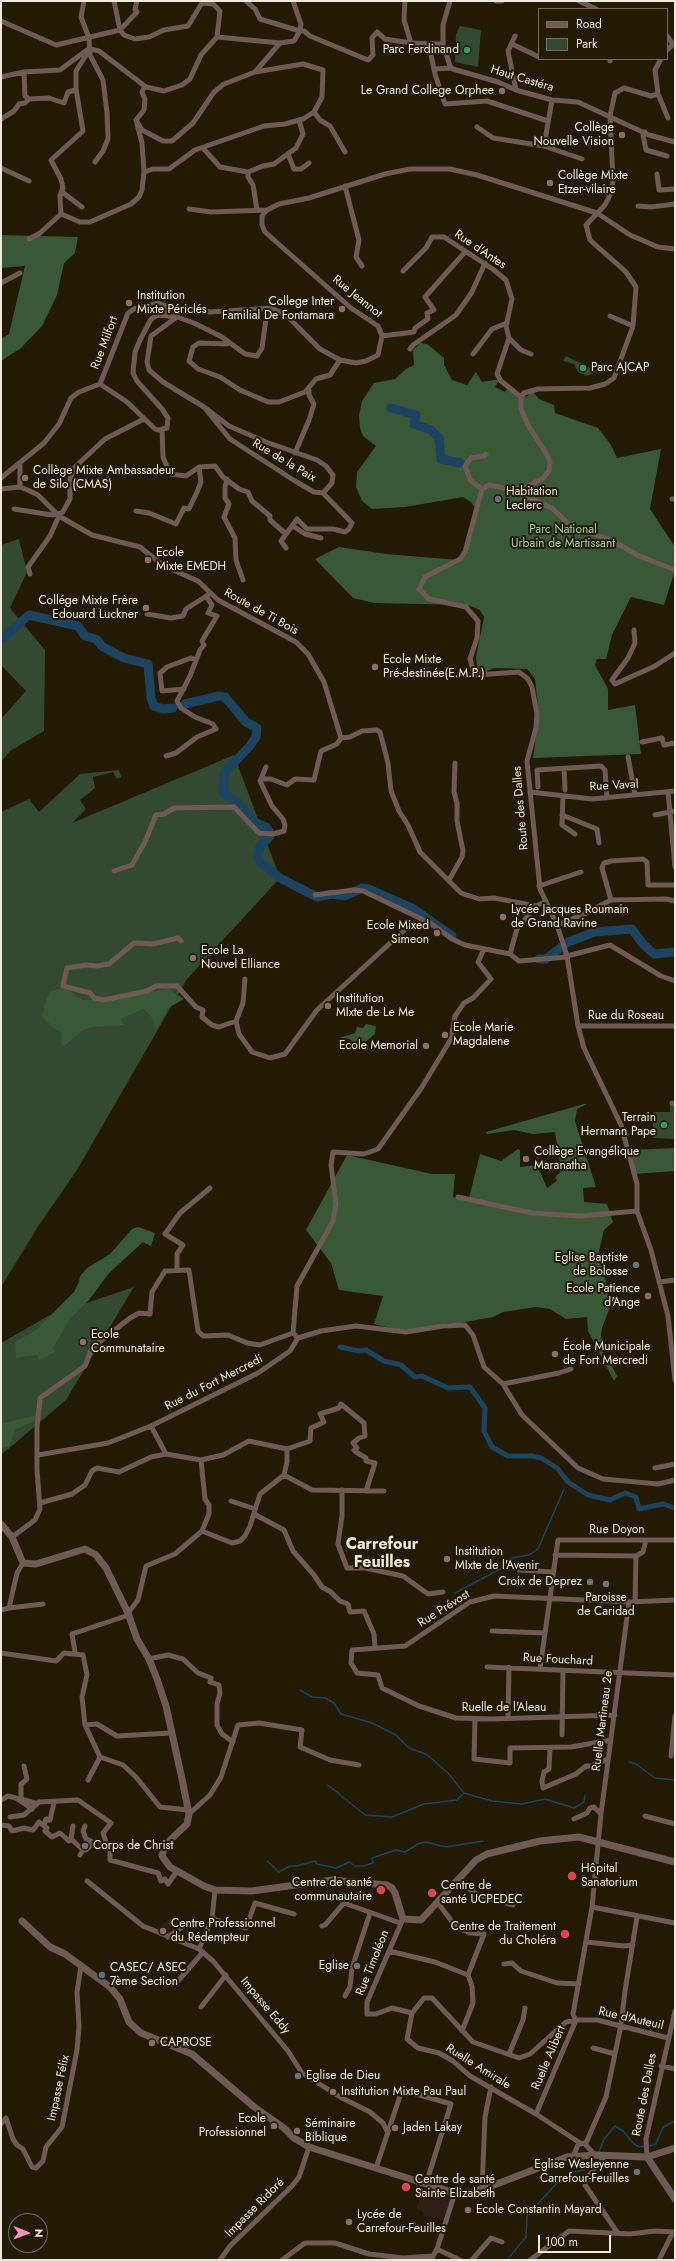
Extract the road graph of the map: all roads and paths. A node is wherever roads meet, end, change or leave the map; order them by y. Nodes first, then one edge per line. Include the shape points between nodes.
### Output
1 (84, 1) edge
2 (114, 1) edge
3 (137, 1) edge
4 (246, 1) edge
5 (294, 1) edge
6 (405, 1) edge
7 (450, 1) edge
8 (496, 1) edge
9 (502, 1) edge
10 (579, 1) edge
11 (594, 8) edge
12 (1, 21) edge
13 (120, 30) junction
14 (300, 30) junction
15 (515, 36) dead end
16 (89, 38) junction
17 (217, 38) junction
18 (280, 43) junction
19 (411, 43) junction
20 (443, 44) junction
21 (512, 44) junction
22 (429, 45) junction
23 (90, 48) junction
24 (538, 57) edge
25 (660, 60) edge
26 (451, 68) junction
27 (435, 69) junction
28 (24, 72) junction
29 (255, 72) junction
30 (1, 77) edge
31 (145, 86) junction
32 (76, 90) junction
33 (516, 90) junction
34 (658, 94) junction
35 (29, 99) junction
36 (552, 100) junction
37 (314, 112) junction
38 (610, 116) junction
39 (668, 118) dead end
40 (1, 119) edge
41 (136, 120) junction
42 (299, 120) junction
43 (548, 121) junction
44 (477, 127) dead end
45 (645, 132) junction
46 (675, 142) edge
47 (544, 146) junction
48 (203, 148) junction
49 (345, 152) dead end
50 (288, 154) junction
51 (667, 156) dead end
52 (582, 159) dead end
53 (95, 162) dead end
54 (309, 163) dead end
55 (1, 168) edge
56 (144, 172) junction
57 (248, 174) junction
58 (657, 174) dead end
59 (29, 181) dead end
60 (345, 186) junction
61 (675, 189) edge
62 (62, 192) junction
63 (675, 204) edge
64 (638, 206) dead end
65 (82, 207) dead end
66 (189, 209) dead end
67 (257, 210) junction
68 (267, 210) junction
69 (61, 214) junction
70 (597, 214) junction
71 (29, 239) dead end
72 (675, 249) edge
73 (465, 252) junction
74 (485, 263) junction
75 (362, 266) dead end
76 (403, 271) dead end
77 (20, 273) dead end
78 (1, 283) edge
79 (272, 308) junction
80 (201, 310) dead end
81 (166, 316) junction
82 (610, 316) dead end
83 (177, 317) junction
84 (507, 323) junction
85 (634, 326) junction
86 (382, 336) junction
87 (509, 338) junction
88 (229, 342) junction
89 (410, 349) dead end
90 (472, 354) dead end
91 (531, 354) dead end
92 (340, 360) junction
93 (100, 384) junction
94 (309, 387) junction
95 (521, 397) junction
96 (204, 407) junction
97 (144, 419) junction
98 (162, 430) junction
99 (295, 453) junction
100 (486, 454) dead end
101 (20, 463) junction
102 (199, 467) junction
103 (1, 478) edge
104 (227, 479) junction
105 (20, 487) junction
106 (1, 489) edge
107 (482, 489) junction
108 (510, 489) junction
109 (323, 493) junction
110 (14, 509) dead end
111 (136, 511) dead end
112 (59, 515) junction
113 (293, 526) junction
114 (286, 534) junction
115 (321, 538) dead end
116 (286, 548) dead end
117 (675, 570) edge
118 (30, 574) dead end
119 (243, 580) dead end
120 (209, 595) junction
121 (147, 614) dead end
122 (634, 630) dead end
123 (675, 653) edge
124 (196, 660) junction
125 (184, 689) junction
126 (341, 738) junction
127 (642, 742) dead end
128 (675, 743) edge
129 (166, 756) dead end
130 (628, 757) dead end
131 (455, 763) dead end
132 (266, 767) dead end
133 (564, 768) junction
134 (261, 779) junction
135 (538, 787) dead end
136 (565, 790) dead end
137 (675, 790) edge
138 (530, 792) junction
139 (668, 792) junction
140 (563, 796) junction
141 (635, 796) junction
142 (606, 798) junction
143 (672, 811) edge
144 (562, 815) junction
145 (656, 815) dead end
146 (575, 834) dead end
147 (599, 843) dead end
148 (675, 867) edge
149 (114, 871) dead end
150 (581, 872) dead end
151 (450, 880) junction
152 (675, 884) edge
153 (539, 886) junction
154 (315, 895) dead end
155 (611, 900) junction
156 (675, 901) edge
157 (545, 902) junction
158 (536, 906) junction
159 (430, 923) junction
160 (557, 925) junction
161 (181, 941) dead end
162 (484, 949) junction
163 (510, 954) junction
164 (567, 957) junction
165 (245, 979) dead end
166 (675, 981) edge
167 (236, 1021) junction
168 (578, 1026) junction
169 (675, 1026) edge
170 (210, 1188) dead end
171 (458, 1197) dead end
172 (637, 1211) junction
173 (177, 1269) junction
174 (675, 1280) edge
175 (659, 1282) junction
176 (293, 1333) junction
177 (298, 1338) junction
178 (570, 1369) dead end
179 (675, 1380) edge
180 (503, 1384) junction
181 (151, 1426) junction
182 (287, 1449) junction
183 (166, 1454) junction
184 (38, 1455) junction
185 (201, 1460) junction
186 (675, 1464) edge
187 (655, 1468) dead end
188 (284, 1475) junction
189 (675, 1480) edge
190 (342, 1490) junction
191 (366, 1491) junction
192 (384, 1491) dead end
193 (231, 1501) dead end
194 (40, 1503) junction
195 (255, 1512) junction
196 (1, 1525) edge
197 (202, 1531) junction
198 (12, 1537) junction
199 (646, 1540) junction
200 (675, 1540) edge
201 (555, 1555) junction
202 (636, 1556) junction
203 (23, 1563) junction
204 (519, 1570) dead end
205 (553, 1572) junction
206 (443, 1592) dead end
207 (550, 1598) junction
208 (675, 1600) edge
209 (628, 1602) junction
210 (635, 1602) junction
211 (43, 1604) dead end
212 (9, 1608) junction
213 (1, 1610) edge
214 (129, 1614) junction
215 (492, 1631) dead end
216 (545, 1633) junction
217 (375, 1648) junction
218 (75, 1652) junction
219 (1, 1653) edge
220 (351, 1656) joint
221 (149, 1659) junction
222 (487, 1667) dead end
223 (509, 1668) junction
224 (540, 1669) junction
225 (563, 1672) junction
226 (620, 1672) junction
227 (675, 1675) edge
228 (615, 1715) junction
229 (675, 1716) edge
230 (562, 1717) junction
231 (508, 1718) junction
232 (475, 1719) junction
233 (85, 1725) junction
234 (171, 1733) junction
235 (562, 1735) dead end
236 (611, 1740) junction
237 (233, 1742) junction
238 (550, 1748) junction
239 (671, 1756) dead end
240 (100, 1757) junction
241 (608, 1760) junction
242 (359, 1765) dead end
243 (24, 1766) dead end
244 (88, 1780) dead end
245 (1, 1800) edge
246 (54, 1803) junction
247 (34, 1807) junction
248 (189, 1812) junction
249 (601, 1814) junction
250 (645, 1816) dead end
251 (10, 1817) dead end
252 (574, 1819) dead end
253 (675, 1824) edge
254 (1, 1825) edge
255 (44, 1825) junction
256 (73, 1826) dead end
257 (85, 1826) dead end
258 (71, 1839) junction
259 (599, 1843) junction
260 (83, 1850) junction
261 (80, 1855) dead end
262 (675, 1862) edge
263 (177, 1871) junction
264 (87, 1881) dead end
265 (454, 1882) junction
266 (216, 1890) junction
267 (438, 1903) junction
268 (513, 1905) dead end
269 (592, 1907) junction
270 (370, 1913) junction
271 (294, 1914) dead end
272 (637, 1917) junction
273 (212, 1919) junction
274 (22, 1921) dead end
275 (402, 1921) junction
276 (188, 1923) dead end
277 (675, 1923) edge
278 (322, 1926) dead end
279 (168, 1937) junction
280 (586, 1942) junction
281 (633, 1945) junction
282 (201, 1951) junction
283 (388, 1951) junction
284 (504, 1964) dead end
285 (80, 1966) junction
286 (468, 1975) junction
287 (226, 1976) junction
288 (178, 1981) dead end
289 (579, 1984) junction
290 (345, 1996) dead end
291 (201, 2007) dead end
292 (525, 2008) dead end
293 (675, 2011) edge
294 (412, 2013) junction
295 (576, 2020) junction
296 (621, 2025) junction
297 (462, 2031) junction
298 (668, 2038) junction
299 (593, 2048) dead end
300 (508, 2054) junction
301 (615, 2054) junction
302 (661, 2066) junction
303 (675, 2069) edge
304 (491, 2087) junction
305 (536, 2114) junction
306 (1, 2124) edge
307 (387, 2130) junction
308 (580, 2143) junction
309 (586, 2143) junction
310 (309, 2147) junction
311 (675, 2148) edge
312 (595, 2155) junction
313 (573, 2156) junction
314 (605, 2156) junction
315 (647, 2157) junction
316 (376, 2168) junction
317 (426, 2184) junction
318 (482, 2189) junction
319 (455, 2193) junction
320 (675, 2200) edge
321 (617, 2232) junction
322 (674, 2232) edge
323 (502, 2242) dead end
324 (437, 2249) junction
325 (432, 2258) edge
326 (220, 2260) edge
327 (282, 2260) edge
328 (460, 2260) edge
329 (472, 2260) edge
330 (530, 2260) edge
331 (659, 2260) edge

1 - 16 street via 81,17
2 - 13 street
3 - 13 street via 137,12
4 - 14 street via 255,9 260,19
5 - 14 street via 301,24
6 - 19 street via 404,20
7 - 20 street via 443,25
8 - 9 street
10 - 11 street
12 - 16 street via 56,45
13 - 16 street
13 - 17 street via 129,37 144,38 164,30 188,26 198,6 206,3 213,4 220,11
14 - 18 street via 294,41
14 - 19 street via 368,60 373,55 372,38 377,32 385,39
15 - 21 street
16 - 23 street
17 - 18 street
17 - 31 street via 206,48 190,79 182,85 164,91
18 - 29 street
19 - 22 street
20 - 22 street
20 - 26 street
21 - 24 street
21 - 33 street via 508,51
22 - 27 street
23 - 28 street via 60,70
23 - 31 street via 98,50
23 - 32 street via 76,70
23 - 53 street via 90,55 103,80 108,139
25 - 34 street via 655,70
26 - 27 street
26 - 33 street, Haut Castéra
27 - 43 street via 445,104 487,101
28 - 30 street
28 - 35 street via 25,96
29 - 37 street via 303,64 323,70 322,97
29 - 41 street via 224,84 214,92 193,123 172,141 163,141 142,130
31 - 41 street via 142,92 145,99 144,110
32 - 35 street via 68,92 64,103 49,98
32 - 62 street via 83,131 51,160 61,179
33 - 36 street, Haut Castéra
34 - 38 street via 651,96 624,88 619,89 615,93
34 - 39 street
35 - 40 street
36 - 38 street, Haut Castéra via 578,102
36 - 43 street
37 - 42 street
37 - 49 street via 320,120 330,126
38 - 45 street, Haut Castéra
38 - 70 street via 612,193
41 - 56 street via 142,143
42 - 48 street via 264,126
42 - 50 street via 303,134 296,148
43 - 47 street
44 - 47 street via 493,138
45 - 46 street, Haut Castéra
45 - 51 street via 643,135 646,150
47 - 52 street
48 - 56 street via 191,152 174,167
48 - 57 street via 220,167
50 - 54 street via 294,169 301,169
50 - 57 street via 274,164 263,166
55 - 59 street
56 - 69 street via 142,190 131,204 90,222 80,222
57 - 67 street via 253,185
58 - 61 street via 659,190
60 - 68 street via 279,204
60 - 70 street via 410,169 450,169 477,175
60 - 75 street via 358,240 356,257
62 - 65 street
62 - 69 street
63 - 64 street
66 - 67 street via 211,212
67 - 68 street
68 - 86 street, Rue Jeannot via 262,216 262,225 268,236 351,308 378,326
69 - 71 street via 46,229
70 - 72 street via 630,235 658,247
70 - 85 street via 587,223 588,235 590,240 632,278 636,287
73 - 74 street, Rue d'Antes
73 - 76 street, Rue d'Antes via 444,237 432,237 426,248
73 - 86 street via 425,297 434,310 427,313 428,319 415,328 414,332
74 - 84 street, Rue d'Antes via 506,280 512,299
74 - 89 street via 472,292 456,314
77 - 78 street
79 - 80 street via 210,312
79 - 88 street via 267,312 260,354 245,354
79 - 92 street, Rue Jeannot via 288,317 320,349
81 - 83 street
81 - 93 street, Rue Milfort via 167,306 158,302 128,313
81 - 98 street via 158,315 151,319 145,328 135,352 133,373 168,418 167,428
82 - 85 street
83 - 88 street
83 - 96 street, Rue de la Paix via 151,336 147,362 149,370 163,382
84 - 87 street, Rue d'Antes
84 - 90 street via 492,328
85 - 95 street via 612,380 590,388 532,390
86 - 92 street, Rue Jeannot via 378,355 372,359 356,363
87 - 91 street via 520,350
87 - 95 street, Rue d'Antes via 497,374 501,381
88 - 94 street via 203,342 192,347 189,358 191,364 264,401 279,402 296,397
92 - 94 street via 330,375 316,379
93 - 97 street via 116,393
93 - 101 street via 79,392 72,398 54,431
94 - 99 street via 309,395 314,404
95 - 108 street via 528,425 550,462 549,471 531,485
96 - 99 street, Rue de la Paix via 229,426
96 - 109 street, Rue de la Paix via 230,439 295,481 314,492
97 - 98 street via 155,429
97 - 112 street via 105,439 75,467 70,479 70,499
98 - 102 street via 163,457 170,474 186,476
99 - 109 street, Rue de la Paix via 317,460 333,475 332,483
100 - 107 street via 471,458 465,466 470,480
101 - 103 street
101 - 105 street
102 - 104 street via 214,466
102 - 111 street via 201,482 198,492 189,509 184,508 176,524 149,513
104 - 114 street via 239,489 248,492 252,501
104 - 119 street via 224,487 225,498 229,504 224,517 235,538 236,560
105 - 106 street
105 - 112 street, Route de Ti Bois via 38,495
107 - 108 street via 489,485
107 - 138 street, Route des Dalles via 465,552 460,559 425,577 419,589 429,599 466,608 478,621 477,638 470,659 476,675 519,672 528,679 537,714 527,761
108 - 117 street via 552,508 572,527 611,540 639,556
109 - 113 street via 352,523 349,529 345,532 333,529 307,529 297,519
110 - 112 street
112 - 118 street via 50,536 28,567
112 - 120 street, Route de Ti Bois via 99,538 140,547 164,566 198,581
113 - 114 street
113 - 115 street via 306,534
114 - 116 street via 281,540
120 - 121 street via 186,609 183,616 171,618
120 - 124 street via 212,605 208,613 217,616 202,642 204,645
120 - 126 street, Route de Ti Bois via 280,632 296,642 308,654 324,682
122 - 123 street via 635,643 612,680 615,684 656,666
124 - 125 street
124 - 125 street via 191,658 166,667 160,673 162,691
125 - 129 street via 177,700 178,705 194,717 213,724 216,729 197,737 176,753
126 - 134 street via 337,744 321,751 314,780 295,779 287,784
126 - 151 street via 362,731 380,732 388,763 391,791 399,811 420,852
127 - 128 street via 662,738 664,745
130 - 141 street
131 - 151 street via 454,792 463,850
132 - 134 street
133 - 135 street via 537,770
133 - 136 street
133 - 142 street via 604,767
134 - 149 street via 268,799 284,820 284,831 273,834 259,833 234,807 174,808 156,815 132,865
137 - 139 street, Rue Vaval
138 - 140 street, Rue Vaval
138 - 153 street, Route des Dalles
139 - 141 street, Rue Vaval
139 - 143 street
140 - 142 street, Rue Vaval
140 - 144 street
141 - 142 street, Rue Vaval
143 - 145 street
143 - 148 street
144 - 146 street via 562,825
144 - 147 street via 597,829
150 - 153 street
151 - 158 street via 461,893 479,899 494,898
152 - 155 street via 648,885 647,862 643,859 611,861 604,863 602,868
153 - 157 street, Route des Dalles
154 - 159 street via 363,891
155 - 156 street
155 - 160 street
157 - 158 street
157 - 160 street, Route des Dalles
158 - 163 street via 516,929
159 - 162 street via 452,939
159 - 167 street via 410,924 317,1010 285,1054 270,1058 252,1052 239,1034
160 - 164 street, Route des Dalles
161 - 167 street via 178,938 153,944 134,943 109,964 67,968 63,986 90,993 94,998 104,1000 147,991 156,986 177,986 196,1007 203,1010 202,1016 212,1025 219,1027
162 - 163 street
162 - 176 street via 478,962 491,979 473,998 464,1003 455,1016 451,1039 422,1087 378,1149 364,1154 333,1152 331,1165 336,1204 333,1221 297,1286
163 - 164 street via 518,961
164 - 166 street via 610,945 661,976
164 - 168 street, Route des Dalles
165 - 167 street via 243,1003
168 - 169 street, Rue du Roseau
168 - 172 street, Route des Dalles via 584,1048 621,1125 637,1184
170 - 173 street via 180,1213 165,1234 183,1245 177,1254
171 - 172 street via 532,1213 580,1216
172 - 175 street, Route des Dalles
173 - 176 street via 188,1270 198,1331 203,1336 228,1335 247,1343 260,1344
173 - 184 street via 165,1271 152,1292 150,1314 139,1313 130,1318 92,1348 86,1366 40,1398
174 - 175 street
175 - 179 street, Route des Dalles via 668,1316
176 - 177 street
177 - 180 street via 329,1329 356,1326 406,1332 465,1325 474,1335 484,1367
177 - 181 street, Rue du Fort Mercredi via 290,1351 258,1373
178 - 180 street
180 - 189 street via 522,1415 578,1468 602,1479 658,1484
181 - 183 street
181 - 184 street, Rue du Fort Mercredi via 108,1443
182 - 185 street via 248,1441 223,1455
182 - 188 street
182 - 191 street via 310,1442 311,1428 324,1422 320,1414 339,1408 341,1404 364,1423 365,1436 358,1438 354,1443 357,1448 354,1450 366,1458 366,1461 375,1463
183 - 185 street
183 - 194 street via 151,1457 119,1472 97,1468 92,1471 85,1484 72,1494
184 - 194 street
185 - 197 street via 205,1499 209,1505 209,1514
186 - 187 street
188 - 190 street via 312,1490
188 - 195 street via 260,1494
190 - 191 street
190 - 206 street via 338,1544 347,1568 364,1568 403,1576 428,1594
191 - 192 street
193 - 195 street
194 - 198 street via 35,1520
195 - 197 street via 248,1531 240,1541 232,1543
195 - 217 street via 284,1530 293,1550 322,1587 348,1604 350,1612 364,1611 374,1634
196 - 198 street
197 - 214 street via 175,1554 146,1566 138,1600
198 - 203 street
199 - 200 street, Rue Doyon
199 - 201 street, Rue Doyon via 558,1540
199 - 202 street via 643,1552
201 - 202 street
201 - 205 street
202 - 210 street
203 - 212 street via 17,1573
203 - 214 street via 36,1564 85,1548 96,1555 106,1568
204 - 205 street
205 - 207 street
207 - 209 street, Rue Prévost
207 - 216 street
207 - 217 street, Rue Prévost via 494,1596 478,1599 454,1612 405,1646
208 - 210 street, Rue Prévost
209 - 210 street, Rue Prévost
209 - 226 street, Ruelle Martineau 2e
211 - 212 street
212 - 213 street
214 - 218 street via 72,1634
214 - 221 street via 137,1639
215 - 216 street
216 - 224 street
217 - 220 street, Rue Prévost via 352,1650
218 - 219 street via 64,1653 56,1661
218 - 233 street via 83,1655 87,1675 82,1697
220 - 232 street, Ruelle de l'Aleau via 351,1663 358,1673 378,1675 382,1688 419,1706 456,1718
221 - 234 street via 166,1706
221 - 237 street via 168,1655 183,1659 198,1673 211,1678 210,1682 219,1685 217,1725 222,1734
222 - 223 street, Rue Fouchard
223 - 224 street, Rue Fouchard
223 - 231 street
224 - 225 street, Rue Fouchard
225 - 226 street, Rue Fouchard
225 - 230 street
226 - 227 street, Rue Fouchard
226 - 228 street, Ruelle Martineau 2e
228 - 230 street, Ruelle de l'Aleau
228 - 236 street, Ruelle Martineau 2e
229 - 239 street
230 - 231 street, Ruelle de l'Aleau
230 - 235 street
231 - 232 street, Ruelle de l'Aleau
232 - 238 street via 474,1759 510,1763 510,1748
233 - 234 street via 97,1724 117,1736
233 - 240 street
234 - 248 street
236 - 238 street
236 - 241 street, Ruelle Martineau 2e
237 - 242 street via 238,1724 284,1726 302,1730 300,1747 330,1760
237 - 248 street via 221,1777 210,1795
238 - 241 street via 550,1769 544,1772 543,1788 576,1774 586,1766
240 - 244 street
240 - 248 street via 122,1765 136,1777 160,1807
241 - 249 street, Ruelle Martineau 2e
243 - 247 street via 27,1779 21,1786 21,1799 35,1803
245 - 247 street via 8,1796
246 - 247 street via 39,1802
246 - 255 street via 50,1820 46,1819
246 - 263 street via 78,1800 108,1819 111,1824 104,1833 110,1847 110,1860 158,1873 161,1881 165,1879 168,1884
247 - 251 street via 24,1815
248 - 263 street via 187,1824 163,1850 162,1856 170,1867
249 - 252 street via 594,1806 587,1813
249 - 259 street, Ruelle Martineau 2e
250 - 253 street
254 - 255 street via 9,1826 12,1831 24,1828 33,1830 39,1822
255 - 258 street via 47,1828 45,1831 52,1837 60,1833 69,1841
256 - 258 street
257 - 260 street via 83,1831 86,1839 91,1841 90,1846
258 - 260 street
259 - 262 street
259 - 265 street via 579,1837 540,1841 488,1854 476,1860
259 - 269 street, Ruelle Alibert
260 - 261 street
263 - 266 street
264 - 279 street, Impasse Eddy via 143,1926
265 - 267 street
265 - 268 street via 466,1886 478,1895
266 - 273 street
266 - 275 street via 252,1891 332,1880 386,1885 395,1893
267 - 275 street via 421,1920
267 - 286 street via 456,1927 470,1933 484,1934
269 - 272 street
269 - 280 street, Ruelle Alibert
270 - 275 street
270 - 278 street via 344,1903
270 - 290 street via 352,1968 350,1987
271 - 273 street via 255,1903 246,1928
272 - 277 street
272 - 281 street
273 - 282 street
274 - 285 street via 42,1941
275 - 283 street, Rue Timoléon
276 - 279 street
279 - 282 street, Impasse Eddy
280 - 281 street
280 - 289 street, Ruelle Alibert
281 - 296 street via 624,1991
282 - 287 street, Impasse Eddy
282 - 288 street
283 - 286 street via 435,1962
283 - 294 street, Rue Timoléon via 367,2002 367,2014 376,2014 392,2008
284 - 289 street via 512,1963 527,1973 558,1983
285 - 306 street, Impasse Félix via 77,1992 79,2027 70,2094 62,2127 46,2147 43,2161 36,2168 32,2167 23,2149 13,2139 6,2118
285 - 310 street via 110,1987 120,1999 129,2022 141,2033 192,2054 253,2106
286 - 297 street via 473,2002
287 - 291 street
287 - 307 street, Impasse Eddy via 288,2051 302,2073 340,2098 370,2112
289 - 295 street, Ruelle Alibert via 573,2014
292 - 300 street via 523,2020
293 - 298 street, Route des Dalles
294 - 297 street, Rue d'Auteuil via 424,1998 432,1998
294 - 304 street, Ruelle Amirale via 407,2039 418,2048 439,2053 470,2076
295 - 296 street, Rue d'Auteuil via 597,2020
295 - 300 street, Rue d'Auteuil via 566,2022 530,2054 519,2058
295 - 305 street, Ruelle Alibert
296 - 298 street, Rue d'Auteuil
296 - 301 street
297 - 300 street, Rue d'Auteuil via 473,2042
298 - 302 street, Route des Dalles
299 - 301 street
301 - 309 street via 602,2109
302 - 303 street
302 - 315 street, Route des Dalles via 646,2139
304 - 305 street, Ruelle Amirale
304 - 318 street via 485,2117
305 - 308 street, Ruelle Amirale
307 - 316 street
307 - 317 street via 402,2090 451,2104
308 - 309 street
308 - 313 street
309 - 312 street
310 - 316 street
310 - 326 street, Impasse Ridoré via 299,2177 292,2186 230,2246
311 - 315 street
312 - 313 street
312 - 314 street
313 - 318 street
314 - 315 street
314 - 321 street via 584,2185
315 - 320 street, Route des Dalles
316 - 317 street
317 - 319 street
318 - 319 street
319 - 324 street
321 - 322 street
321 - 330 street via 569,2231
322 - 331 street
323 - 329 street via 491,2238
324 - 325 street
324 - 328 street
325 - 327 street via 368,2254 335,2243 305,2243

